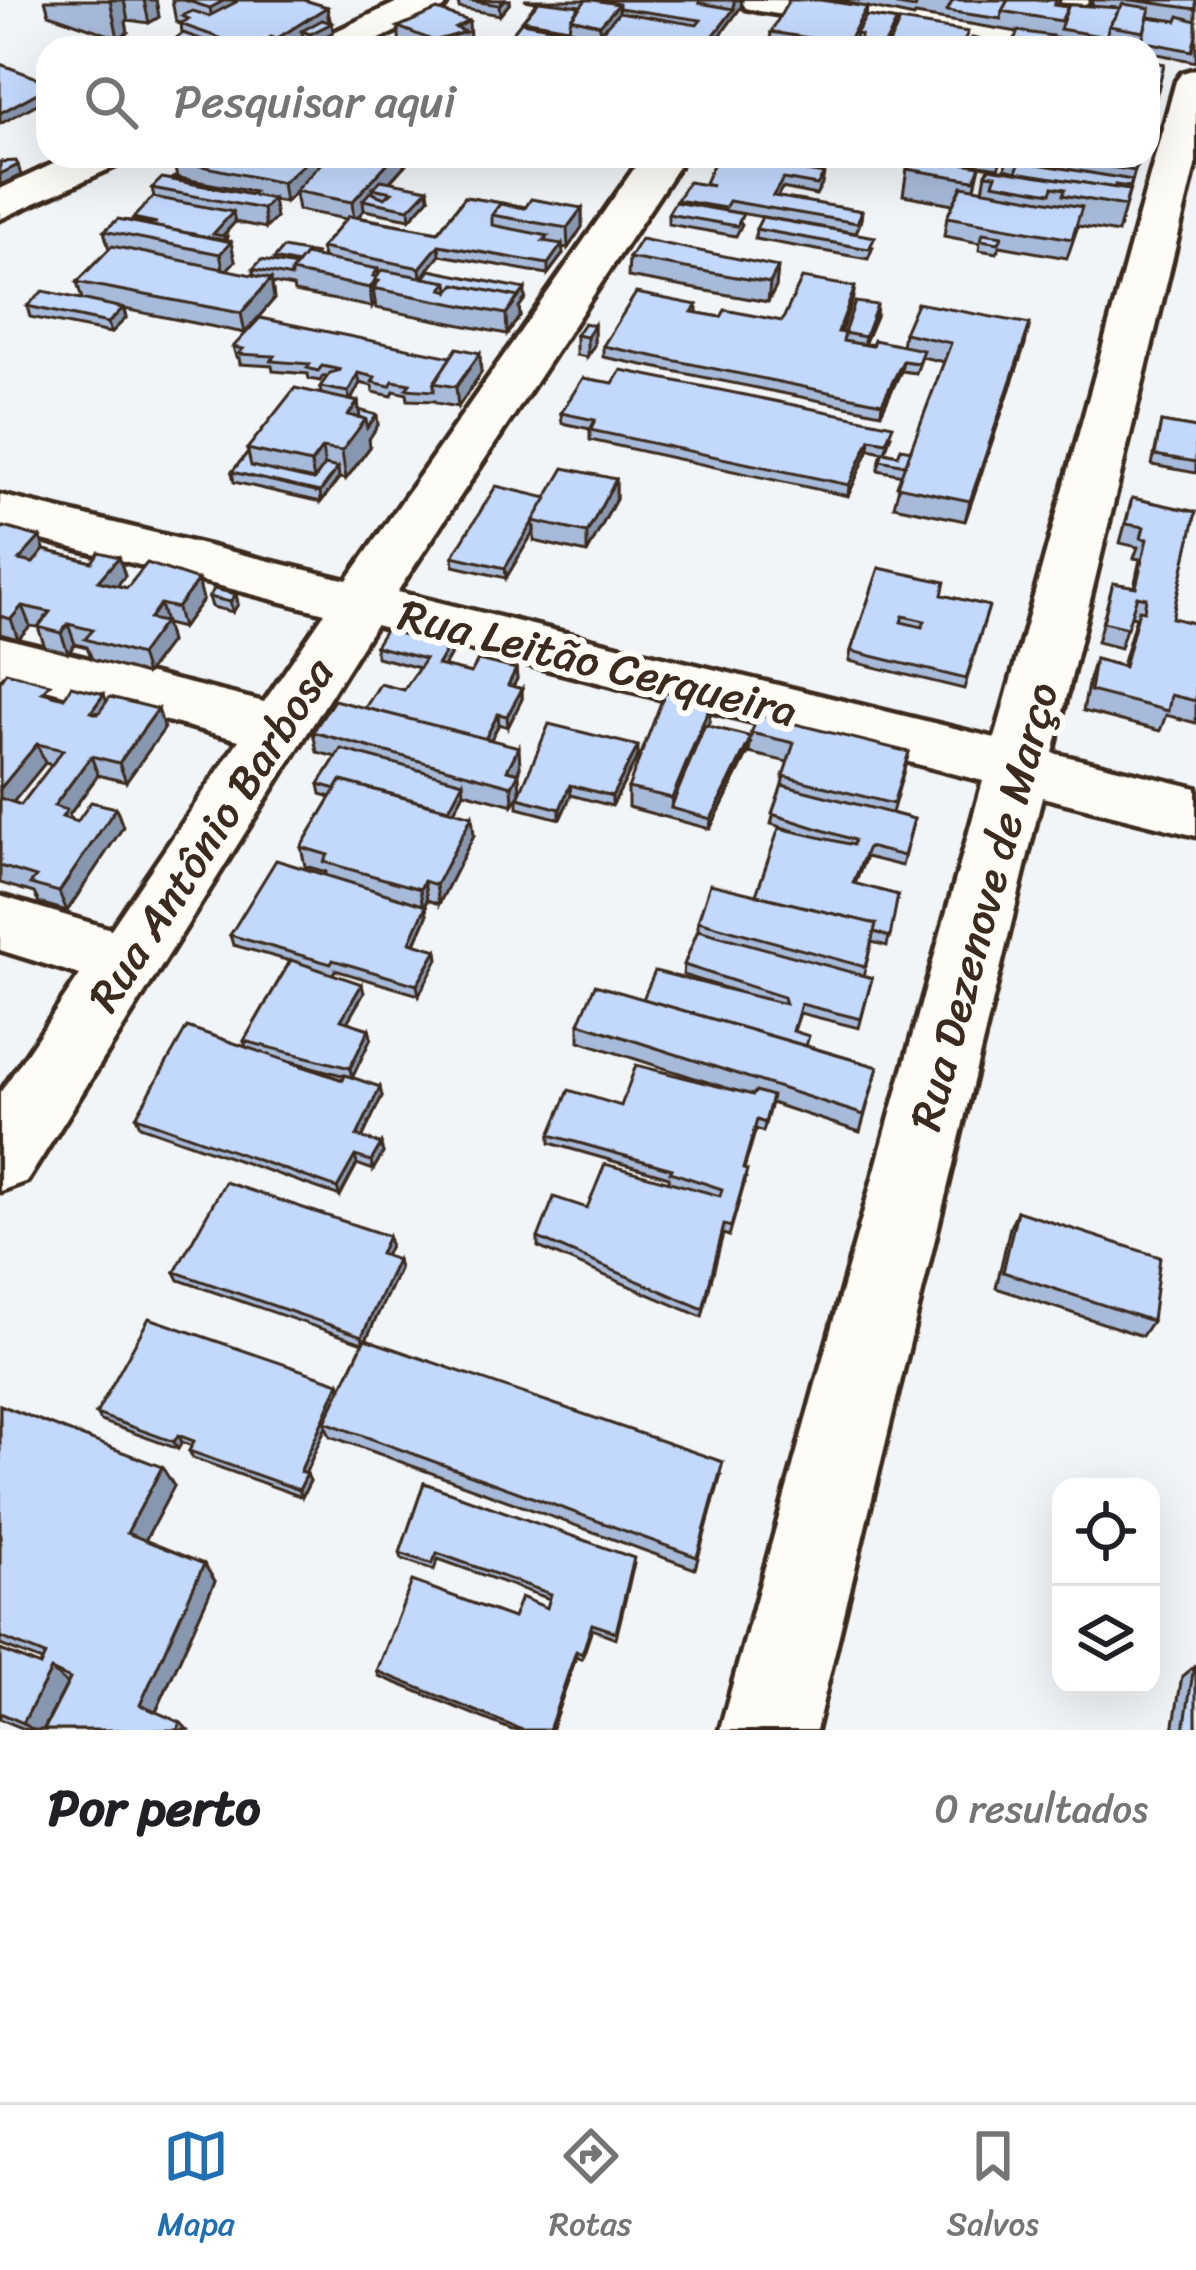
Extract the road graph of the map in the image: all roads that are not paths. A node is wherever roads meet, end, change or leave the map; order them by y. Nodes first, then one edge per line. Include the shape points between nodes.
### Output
1 (431, 0) edge
2 (346, 7) dead end
3 (759, 11) edge
4 (391, 20) junction
5 (357, 36) edge
6 (957, 36) edge
7 (1185, 73) edge
8 (0, 162) edge
9 (78, 168) edge
10 (656, 168) edge
11 (48, 182) junction
12 (0, 206) edge
13 (0, 512) edge
14 (361, 602) junction
15 (0, 657) edge
16 (279, 728) junction
17 (1018, 768) junction
18 (1196, 812) edge
19 (0, 923) edge
20 (127, 962) junction
21 (0, 1157) edge
22 (768, 1730) edge

1 - 4 street
2 - 4 street
3 - 6 street
4 - 5 street
7 - 17 street, Rua Dezenove de Março
8 - 11 street
9 - 11 street
10 - 14 street, Rua Antônio Barbosa
11 - 12 street
13 - 14 street, Rua Leitão Cerqueira
14 - 16 street, Rua Antônio Barbosa
14 - 17 street, Rua Leitão Cerqueira
15 - 16 street
16 - 20 street, Rua Antônio Barbosa
17 - 18 street, Rua Leitão Cerqueira
17 - 22 street, Rua Dezenove de Março
19 - 20 street
20 - 21 street, Rua Antônio Barbosa

